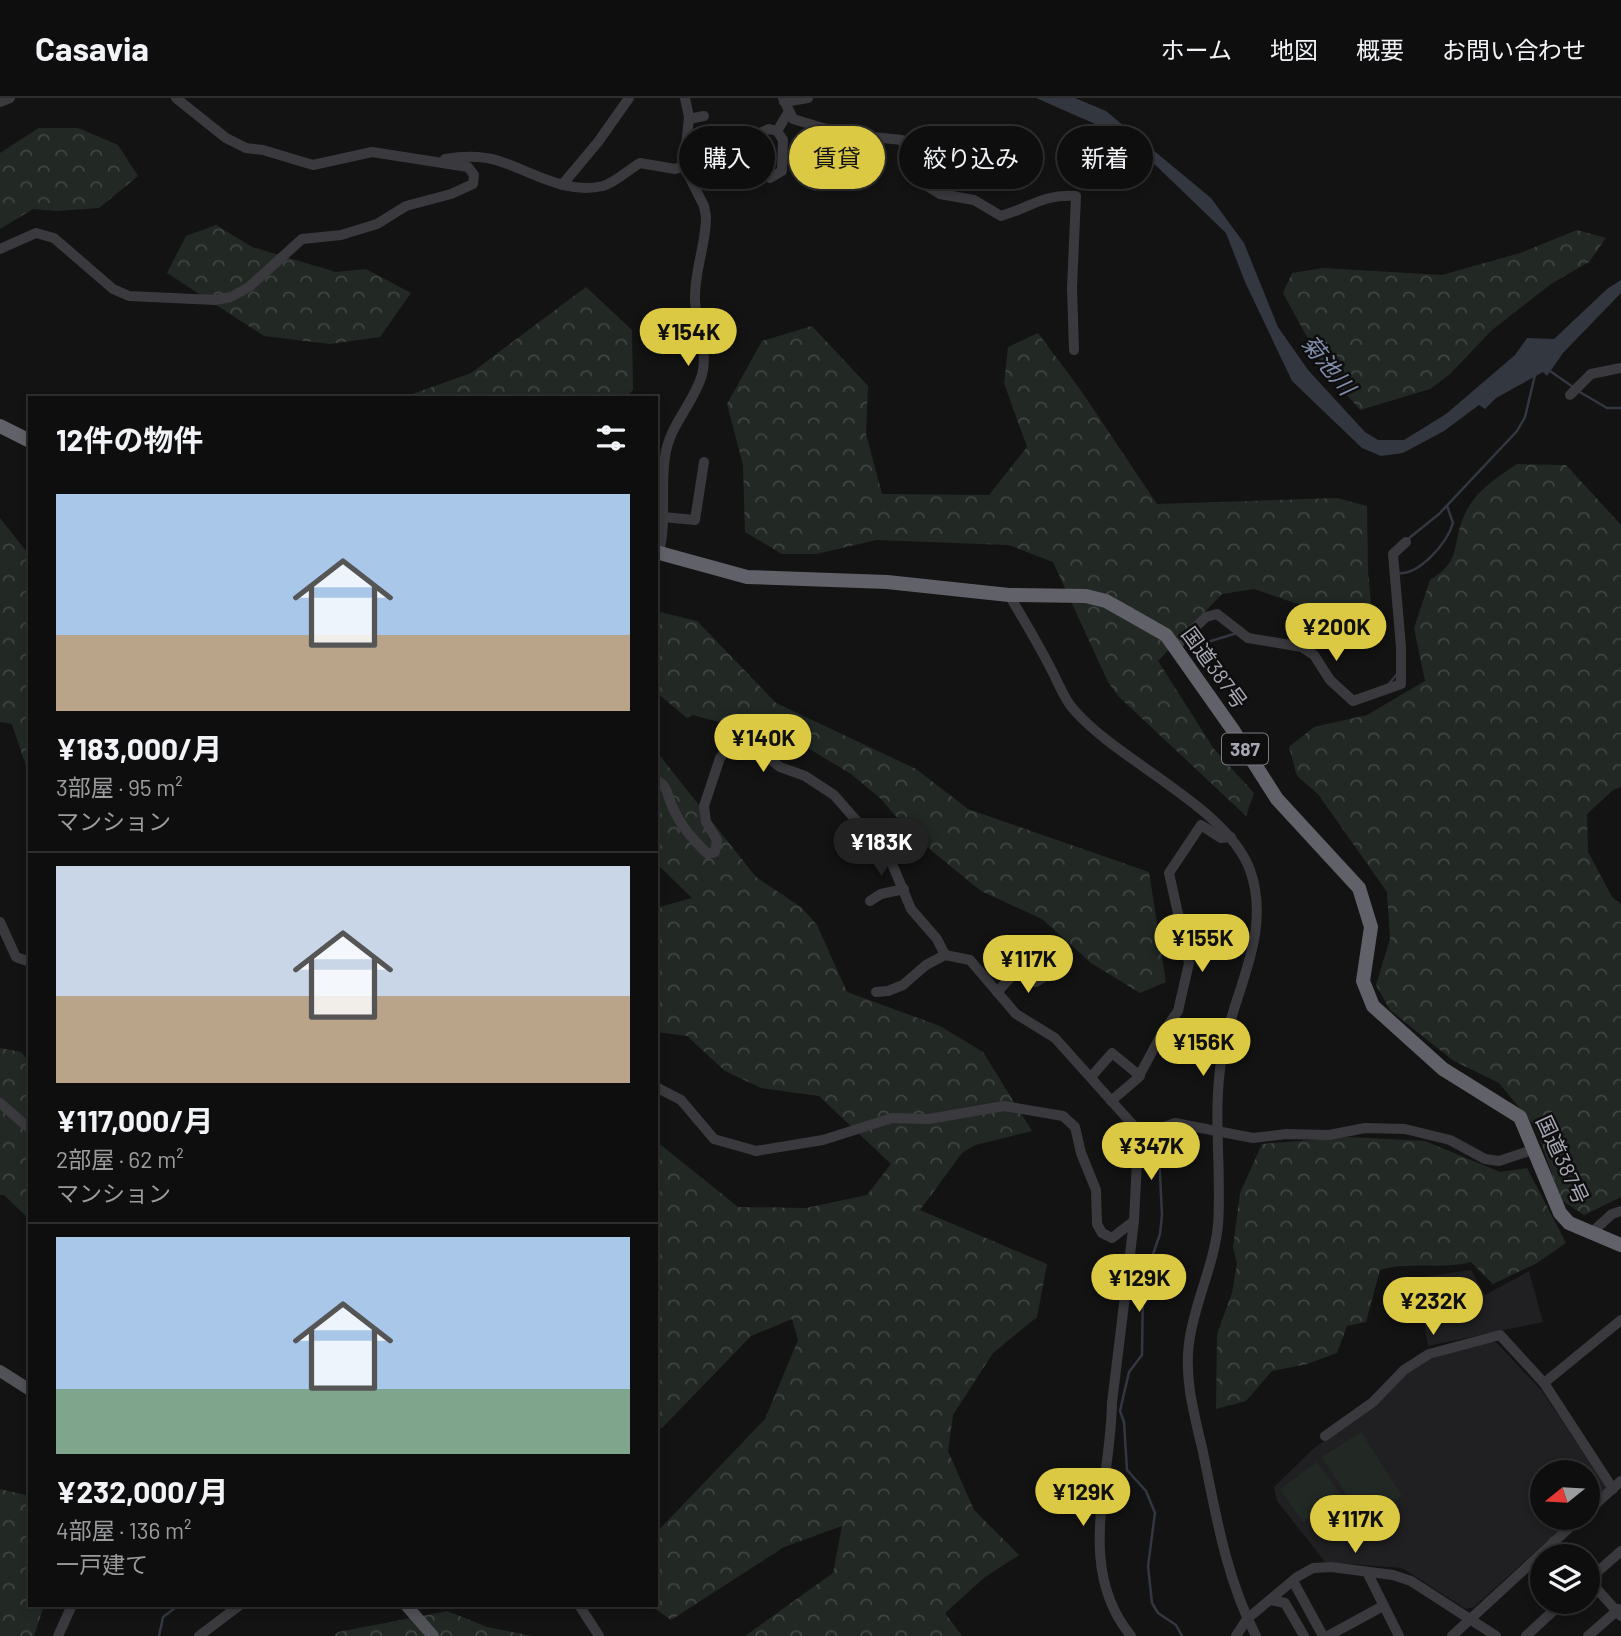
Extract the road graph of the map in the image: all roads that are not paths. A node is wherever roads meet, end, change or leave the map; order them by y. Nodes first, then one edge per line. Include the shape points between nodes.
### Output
1 (9, 98) edge
2 (176, 98) edge
3 (629, 98) edge
4 (685, 98) edge
5 (808, 98) edge
6 (0, 102) edge
7 (785, 104) edge
8 (704, 116) dead end
9 (689, 119) junction
10 (688, 126) edge
11 (776, 131) joint
12 (406, 158) junction
13 (679, 168) edge
14 (775, 175) edge
15 (562, 185) junction
16 (696, 189) edge
17 (0, 248) edge
18 (1074, 350) dead end
19 (1621, 368) edge
20 (1570, 395) dead end
21 (0, 426) edge
22 (28, 440) edge
23 (704, 462) dead end
24 (663, 517) junction
25 (1406, 542) dead end
26 (658, 552) edge
27 (1009, 595) junction
28 (1175, 647) junction
29 (658, 782) edge
30 (1231, 837) junction
31 (904, 889) junction
32 (870, 901) dead end
33 (0, 922) edge
34 (1021, 947) dead end
35 (945, 956) junction
36 (28, 961) edge
37 (1022, 971) junction
38 (1044, 977) dead end
39 (876, 992) dead end
40 (997, 992) junction
41 (1140, 1076) junction
42 (1091, 1077) junction
43 (658, 1088) edge
44 (1111, 1101) junction
45 (0, 1103) edge
46 (28, 1127) edge
47 (1218, 1132) junction
48 (1142, 1135) junction
49 (1535, 1149) junction
50 (1621, 1211) edge
51 (1134, 1221) junction
52 (1590, 1234) junction
53 (1621, 1245) edge
54 (1621, 1320) edge
55 (0, 1371) edge
56 (1544, 1383) junction
57 (28, 1389) edge
58 (1325, 1436) dead end
59 (1617, 1485) edge
60 (1600, 1500) edge
61 (1566, 1530) edge
62 (1553, 1542) joint
63 (1621, 1551) edge
64 (1600, 1569) edge
65 (1367, 1572) junction
66 (1293, 1581) junction
67 (1600, 1591) edge
68 (1270, 1600) junction
69 (1383, 1606) junction
70 (71, 1607) edge
71 (237, 1607) edge
72 (408, 1607) edge
73 (580, 1607) edge
74 (1619, 1611) edge
75 (1550, 1614) edge
76 (1469, 1618) junction
77 (1247, 1619) junction
78 (58, 1636) edge
79 (199, 1636) edge
80 (433, 1636) edge
81 (599, 1636) edge
82 (1131, 1636) edge
83 (1236, 1636) edge
84 (1256, 1636) edge
85 (1304, 1636) edge
86 (1326, 1636) edge
87 (1399, 1636) edge
88 (1452, 1636) edge
89 (1496, 1636) edge
90 (1526, 1636) edge
91 (1588, 1636) edge

1 - 6 street
2 - 12 street via 246,148 313,165 372,152
3 - 15 street
4 - 9 street
5 - 7 street
7 - 11 street
7 - 18 street via 793,119 843,134 902,140 914,170 928,186 940,194 974,200 1001,216 1051,195 1076,196
8 - 9 street
9 - 10 street
11 - 14 street via 783,140 782,171
12 - 15 street via 497,160
12 - 17 street via 468,167 473,184 407,206 377,224 341,235 302,239 249,287 231,297 129,296 113,289 54,238 36,233
13 - 15 street via 640,163 606,185 587,189
16 - 24 street via 706,217 694,297 705,361 693,397 668,440
19 - 20 street via 1591,374
21 - 22 highway
23 - 24 street via 695,520
24 - 26 street
25 - 28 street via 1393,554 1401,684 1353,701 1330,680 1314,654 1248,638 1217,614 1206,617
26 - 27 highway, 国道387号 / 387 via 747,577 887,582
27 - 28 highway, 国道387号 / 387 via 1072,594 1106,601 1167,635
27 - 30 street via 1073,710 1112,747
28 - 49 highway, 国道387号 / 387 via 1277,799 1359,888 1371,927 1363,981 1373,1006 1443,1069 1520,1117
29 - 31 street via 701,847 708,854 715,852 717,840 706,822 704,806 720,758 729,746 739,742 752,745 834,795 890,859
30 - 41 street via 1221,838 1201,825 1169,873 1189,963 1178,1011
30 - 47 street via 1250,869 1258,909 1253,951 1222,1053
31 - 32 street
31 - 35 street via 912,909
33 - 36 street via 16,957
34 - 37 street via 1033,958
35 - 39 street via 903,985
35 - 40 street via 970,960
37 - 38 street via 1036,982
37 - 40 street
40 - 42 street via 1016,1014 1055,1038
41 - 42 street via 1112,1053
41 - 44 street
42 - 44 street
43 - 51 street via 681,1100 714,1139 756,1151 815,1142 892,1118 929,1119 1004,1106 1063,1116 1075,1127 1096,1189 1097,1224 1102,1233 1112,1238
44 - 48 street
45 - 46 street
47 - 48 street via 1175,1123
47 - 49 street via 1254,1138 1384,1127 1450,1139 1485,1159 1499,1161
47 - 77 street via 1215,1246 1193,1325 1188,1362 1222,1544
48 - 51 street
49 - 52 highway, 国道387号 / 387 via 1560,1213
50 - 52 street
51 - 82 street via 1098,1518 1110,1604
52 - 53 highway, 国道387号 / 387
54 - 56 street
55 - 57 main road
56 - 58 street via 1500,1335 1429,1354
56 - 59 street
59 - 60 street
61 - 62 street
62 - 76 street
63 - 64 street
65 - 66 street via 1313,1568
65 - 69 street
65 - 76 street via 1411,1581
66 - 68 street
66 - 86 street
67 - 74 street
68 - 77 street
68 - 85 street via 1284,1603
69 - 86 street
69 - 87 street
70 - 78 street
71 - 79 street
72 - 80 main road
73 - 81 street
74 - 91 street
75 - 90 street
76 - 88 street
76 - 89 street
77 - 83 street
77 - 84 street

